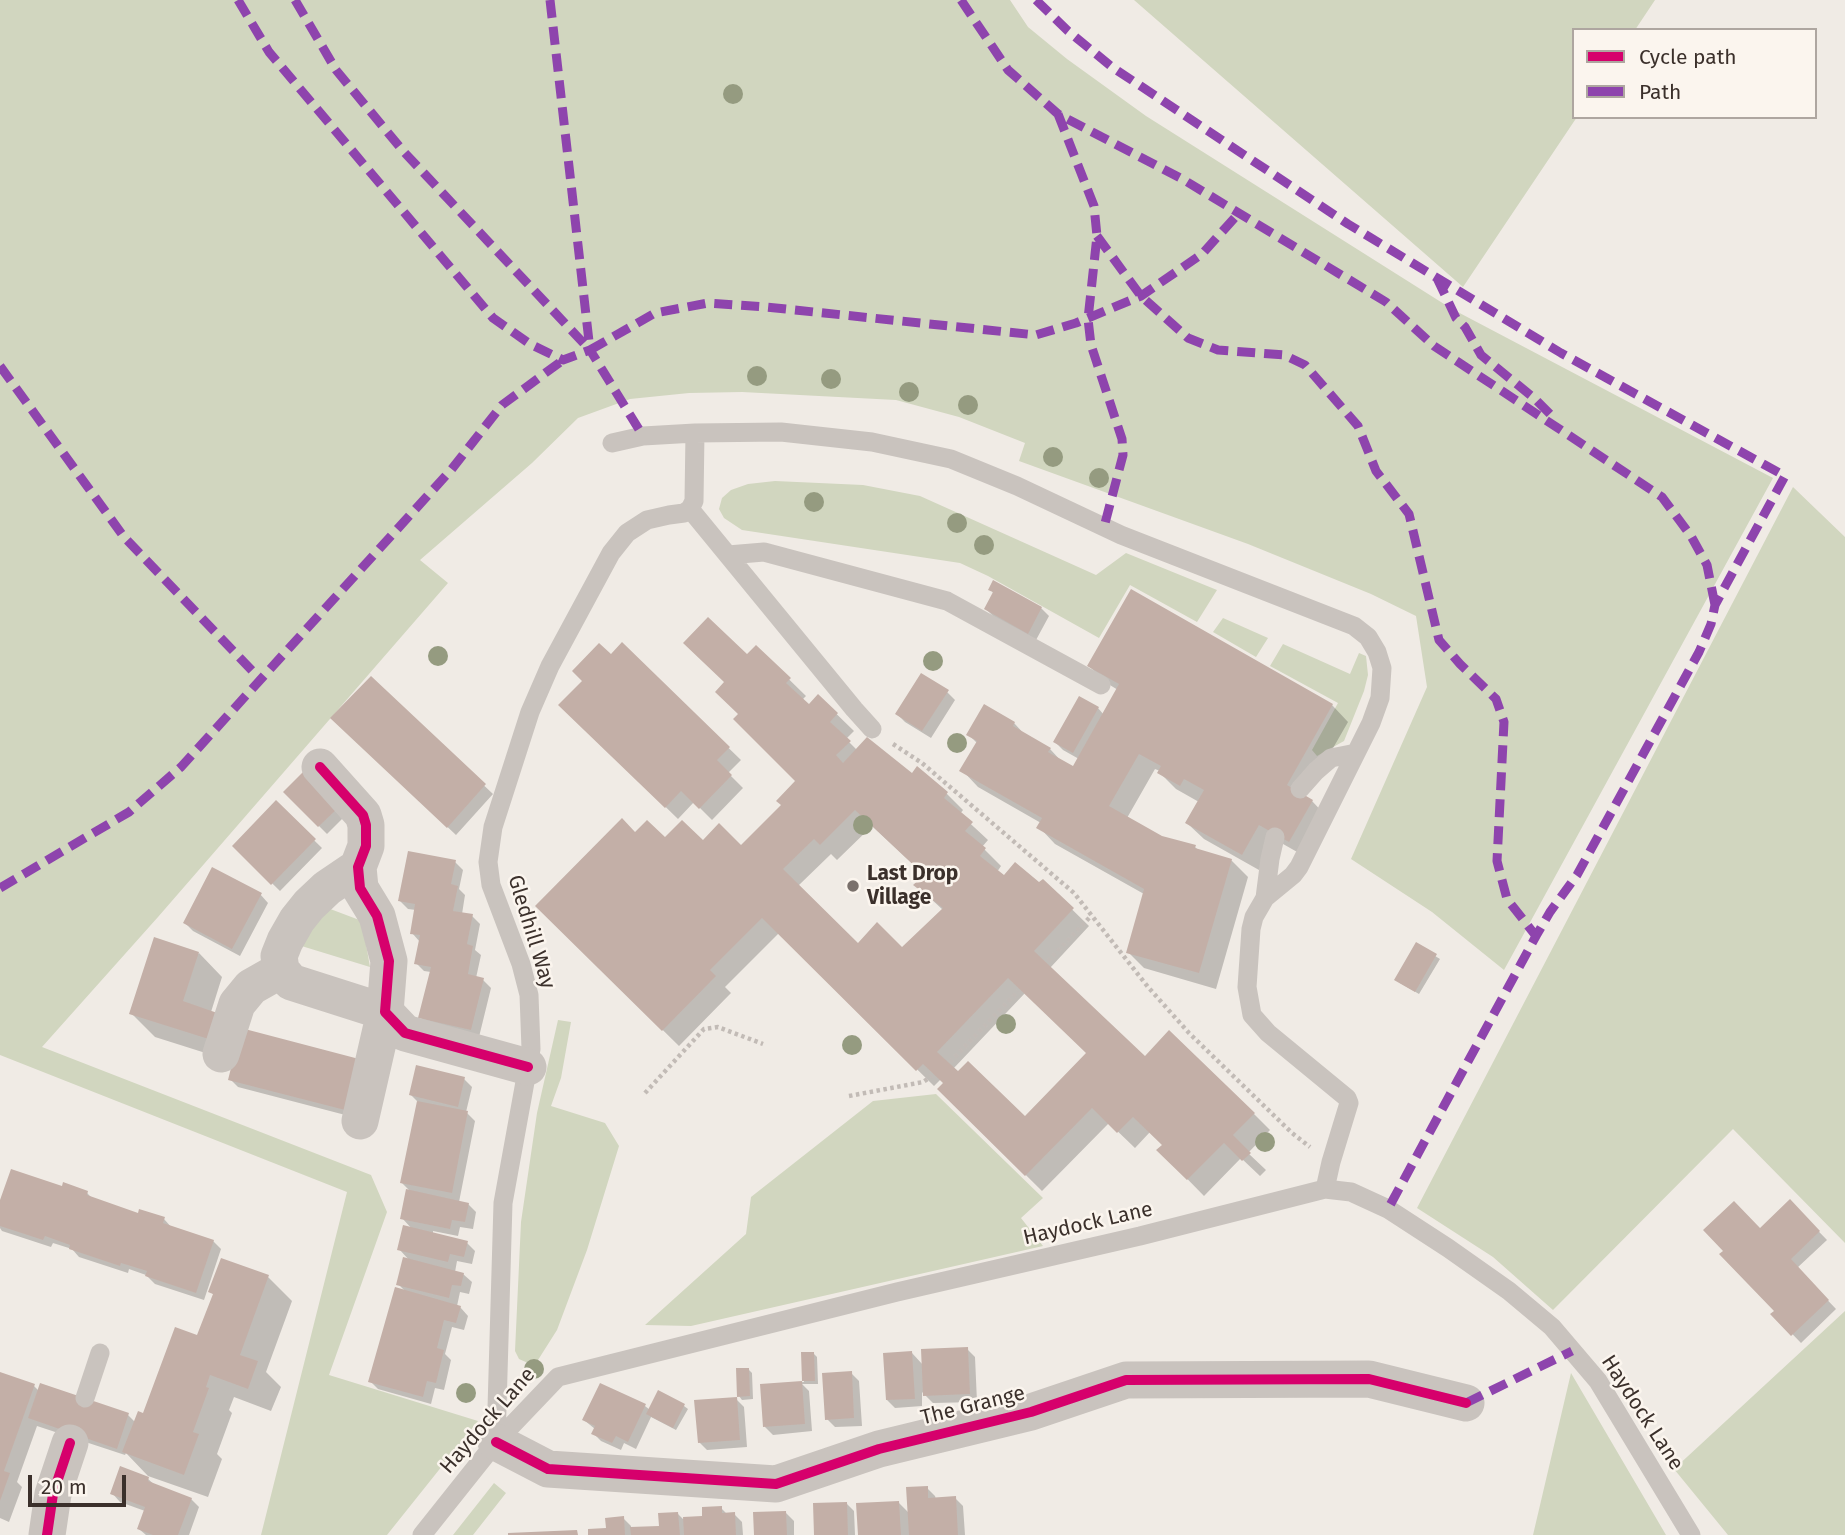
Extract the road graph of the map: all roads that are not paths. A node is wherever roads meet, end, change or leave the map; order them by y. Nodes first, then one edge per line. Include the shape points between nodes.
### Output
1 (695, 433) junction
2 (612, 443) dead end
3 (690, 509) junction
4 (728, 555) junction
5 (1101, 685) dead end
6 (872, 729) road end
7 (1356, 753) junction
8 (320, 768) dead end
9 (1300, 789) dead end
10 (1275, 837) dead end
11 (358, 867) junction
12 (1265, 898) junction
13 (281, 970) junction
14 (386, 1012) junction
15 (221, 1054) dead end
16 (528, 1067) junction
17 (360, 1121) dead end
18 (1325, 1189) junction
19 (100, 1353) dead end
20 (85, 1398) dead end
21 (1466, 1403) dead end
22 (71, 1439) dead end
23 (496, 1442) junction
24 (47, 1535) edge
25 (422, 1535) edge
26 (1691, 1535) edge

1 - 2 lane
1 - 3 lane
1 - 7 lane via 781,432 872,442 951,459 1121,535 1354,626 1368,637 1382,668 1380,698
3 - 4 lane
3 - 16 lane, Gledhill Way via 647,520 627,533 611,554 530,712 493,827 488,862 491,885 529,995
4 - 5 lane via 764,552 947,601
4 - 6 lane
7 - 9 lane via 1331,758
7 - 12 lane via 1299,867
8 - 11 street via 363,815 366,846
10 - 12 lane
11 - 13 street via 327,888 297,920 279,956
11 - 14 street via 360,888 377,916 389,961
12 - 18 lane via 1251,929 1247,987 1252,1015 1349,1103
13 - 14 street via 291,982
13 - 15 street via 251,987 237,1004
14 - 16 street via 405,1033
14 - 17 street
16 - 23 lane, Gledhill Way via 503,1203
18 - 23 lane, Haydock Lane via 558,1377
18 - 26 lane, Haydock Lane via 1351,1192 1388,1209 1509,1291 1552,1328 1598,1381
19 - 20 lane
21 - 23 street, The Grange via 1369,1379 1126,1380 1031,1412 879,1449 776,1484 548,1469
22 - 24 street via 53,1494
23 - 25 lane, Haydock Lane

